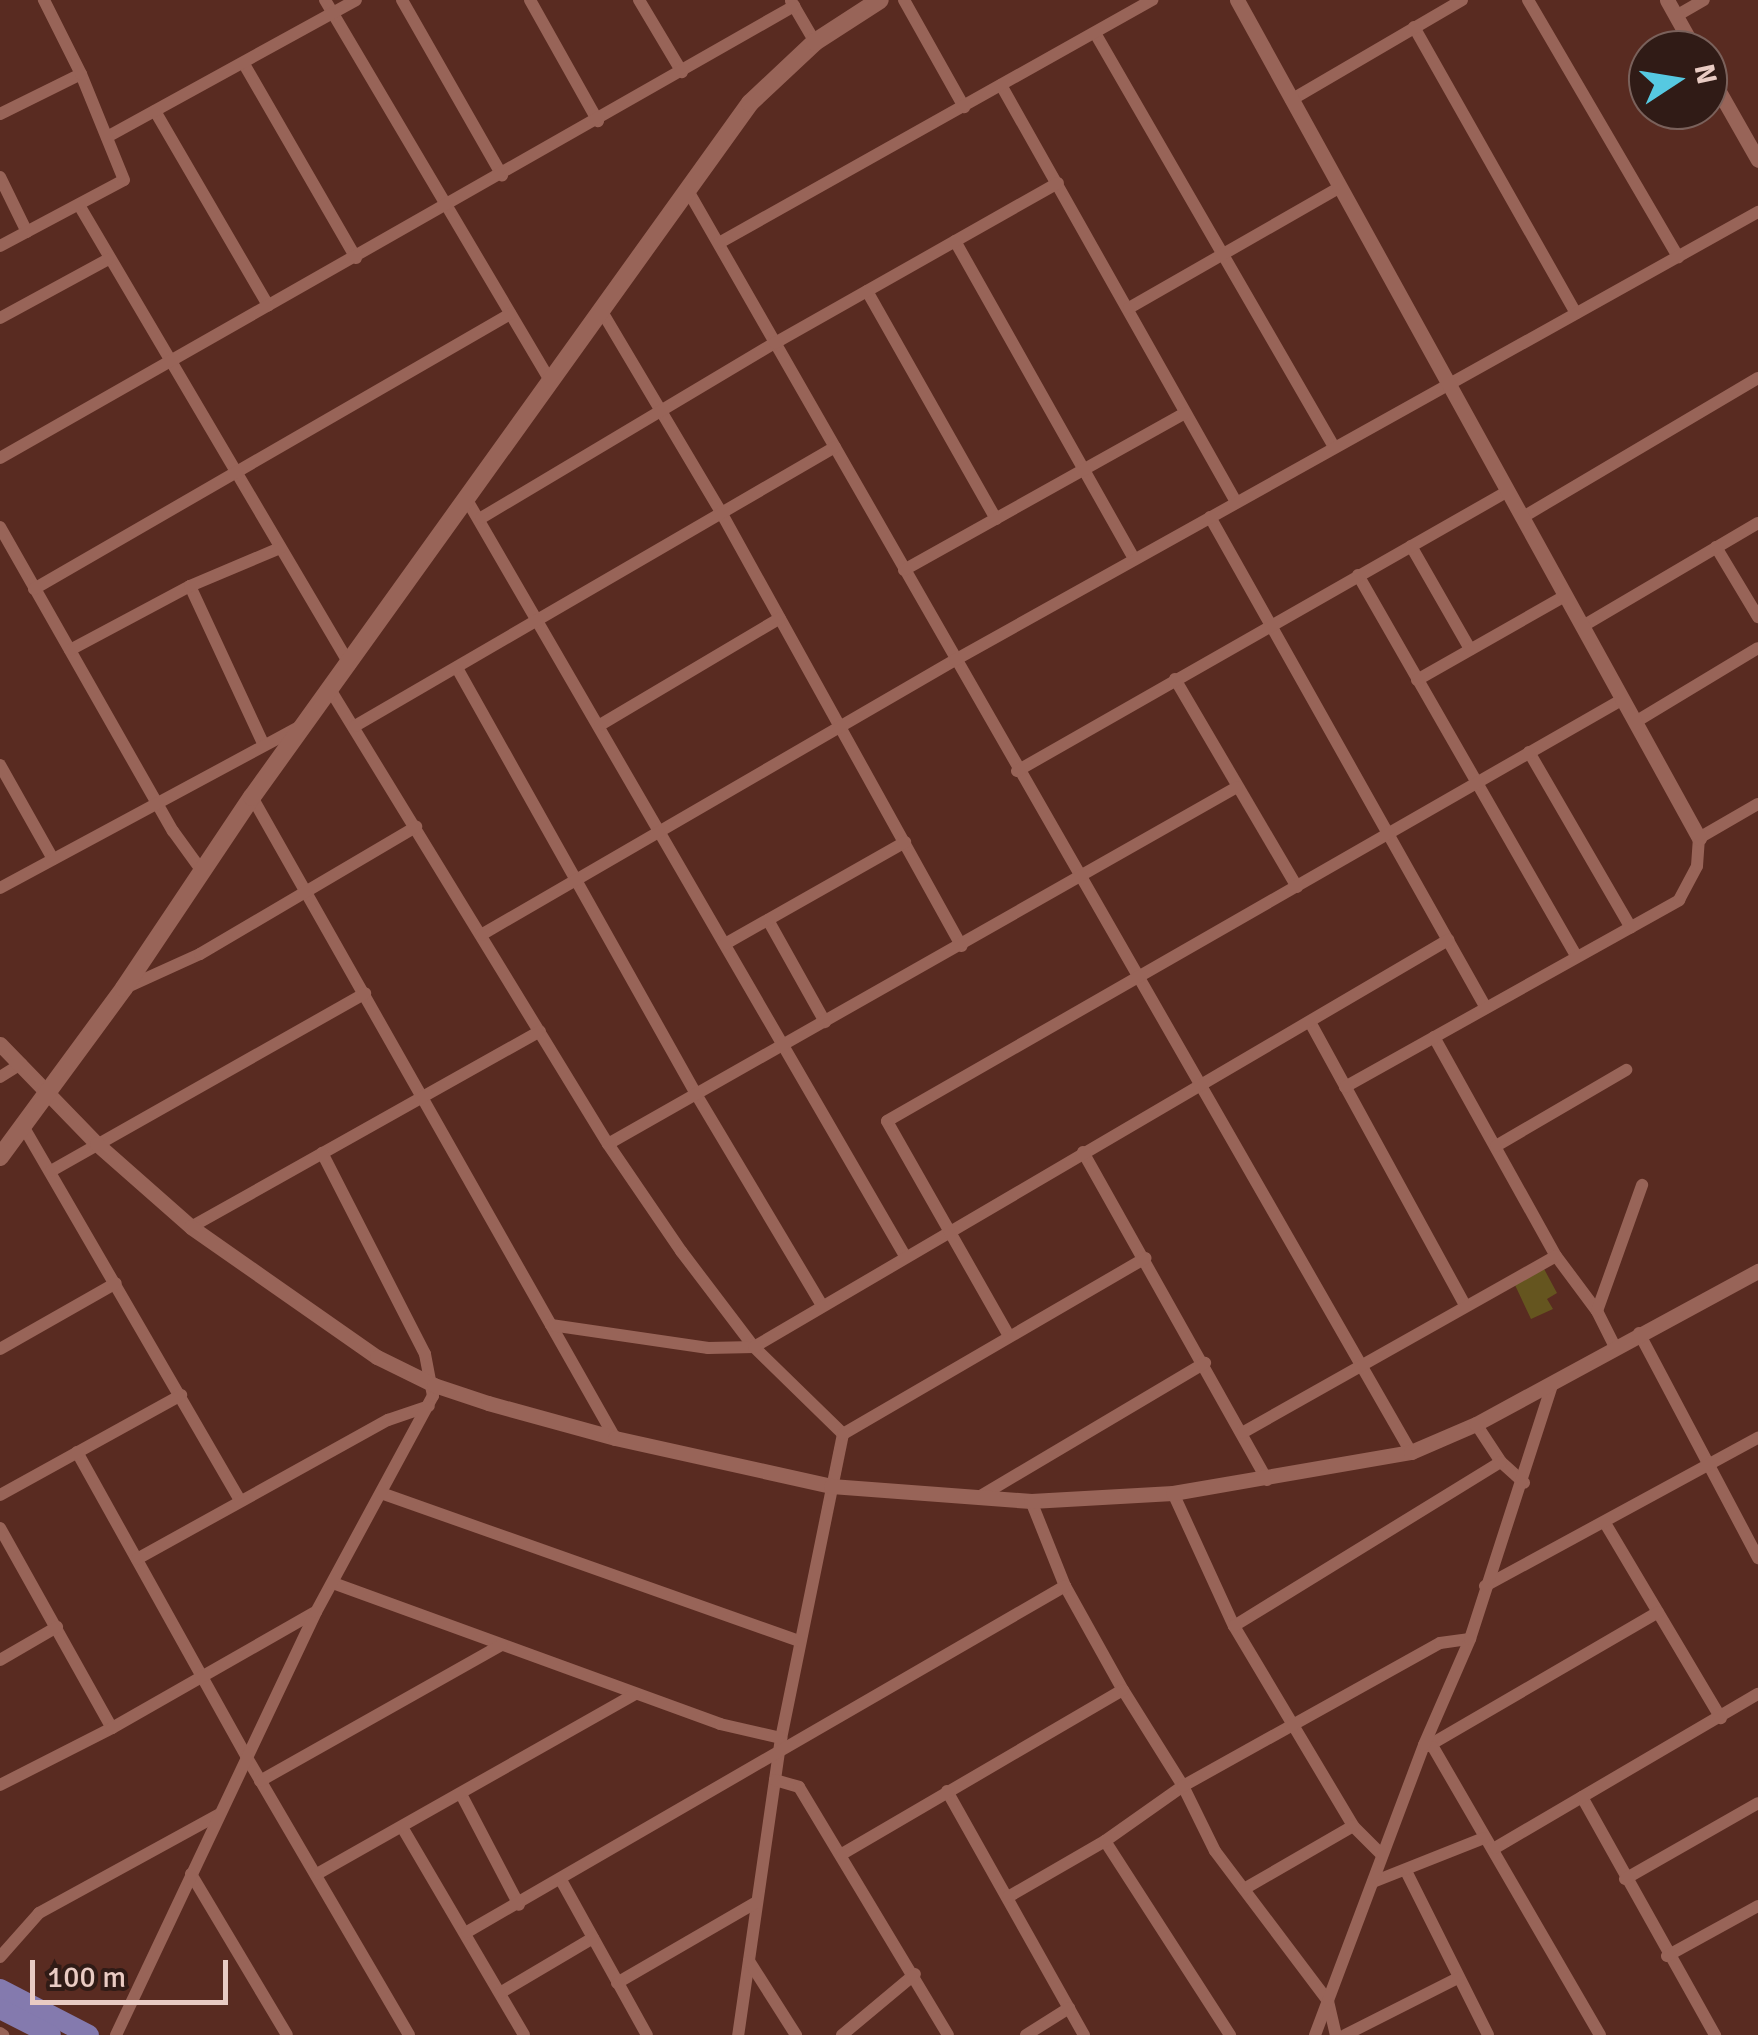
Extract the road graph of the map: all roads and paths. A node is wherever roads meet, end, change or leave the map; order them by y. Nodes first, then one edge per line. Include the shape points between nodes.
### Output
1 (44, 0) edge
2 (325, 0) edge
3 (356, 0) edge
4 (402, 0) edge
5 (530, 0) edge
6 (640, 0) edge
7 (880, 0) edge
8 (904, 0) edge
9 (1152, 0) edge
10 (1237, 0) edge
11 (1462, 0) edge
12 (1528, 0) edge
13 (1667, 0) edge
14 (1704, 0) edge
15 (792, 3) edge
16 (333, 13) junction
17 (1676, 16) junction
18 (1414, 28) junction
19 (1684, 30) edge
20 (1095, 33) junction
21 (816, 42) junction
22 (244, 64) junction
23 (682, 72) junction
24 (81, 74) junction
25 (1001, 85) junction
26 (1290, 100) junction
27 (1728, 107) edge
28 (964, 108) junction
29 (156, 111) junction
30 (0, 114) edge
31 (598, 121) junction
32 (107, 137) junction
33 (1758, 160) edge
34 (502, 174) junction
35 (0, 178) edge
36 (1058, 183) junction
37 (1340, 187) junction
38 (686, 189) junction
39 (78, 206) junction
40 (449, 206) junction
41 (1758, 212) edge
42 (26, 232) junction
43 (955, 241) junction
44 (719, 243) junction
45 (0, 246) edge
46 (1223, 254) junction
47 (1678, 257) junction
48 (356, 258) junction
49 (107, 260) junction
50 (867, 291) junction
51 (268, 306) junction
52 (1129, 308) junction
53 (601, 310) junction
54 (1576, 313) junction
55 (510, 314) junction
56 (0, 318) edge
57 (775, 343) junction
58 (169, 363) junction
59 (1758, 378) edge
60 (550, 381) junction
61 (1449, 382) junction
62 (662, 411) junction
63 (1185, 413) junction
64 (1333, 446) junction
65 (835, 447) junction
66 (0, 458) edge
67 (1083, 469) junction
68 (236, 471) junction
69 (1508, 490) junction
70 (468, 500) junction
71 (1236, 502) junction
72 (722, 514) junction
73 (1210, 517) junction
74 (1522, 517) junction
75 (481, 518) junction
76 (996, 519) junction
77 (1758, 523) edge
78 (0, 528) edge
79 (1411, 546) junction
80 (1716, 547) junction
81 (280, 548) junction
82 (1134, 559) junction
83 (904, 570) junction
84 (1358, 575) junction
85 (190, 586) junction
86 (34, 589) junction
87 (1565, 596) junction
88 (1758, 617) edge
89 (780, 618) junction
90 (540, 619) junction
91 (1269, 624) junction
92 (1583, 626) junction
93 (1758, 648) edge
94 (1470, 649) junction
95 (70, 650) junction
96 (955, 660) junction
97 (350, 665) junction
98 (457, 668) junction
99 (1175, 679) junction
100 (1417, 680) junction
101 (331, 692) junction
102 (1623, 698) junction
103 (1637, 721) junction
104 (308, 722) junction
105 (600, 725) junction
106 (355, 726) junction
107 (841, 726) junction
108 (264, 743) junction
109 (1529, 752) junction
110 (0, 765) edge
111 (1017, 771) junction
112 (1476, 782) junction
113 (1238, 788) junction
114 (252, 797) junction
115 (156, 804) junction
116 (1758, 804) edge
117 (416, 827) junction
118 (661, 832) junction
119 (1387, 836) junction
120 (1700, 838) junction
121 (905, 842) junction
122 (52, 859) junction
123 (202, 871) junction
124 (1079, 878) junction
125 (577, 880) junction
126 (1298, 887) junction
127 (0, 888) edge
128 (308, 891) junction
129 (768, 920) junction
130 (1631, 928) junction
131 (482, 935) junction
132 (1448, 940) junction
133 (724, 944) junction
134 (960, 946) junction
135 (1577, 956) junction
136 (1138, 979) junction
137 (124, 988) junction
138 (365, 993) junction
139 (1486, 1008) junction
140 (825, 1022) junction
141 (1310, 1022) junction
142 (540, 1031) junction
143 (1434, 1037) junction
144 (0, 1044) edge
145 (781, 1046) junction
146 (21, 1064) junction
147 (1626, 1070) dead end
148 (0, 1077) edge
149 (1200, 1085) junction
150 (1345, 1087) junction
151 (48, 1093) junction
152 (696, 1094) junction
153 (423, 1097) junction
154 (23, 1126) junction
155 (96, 1144) junction
156 (608, 1144) junction
157 (1496, 1146) junction
158 (1083, 1152) junction
159 (322, 1153) junction
160 (0, 1157) edge
161 (50, 1172) junction
162 (1642, 1185) dead end
163 (191, 1227) junction
164 (947, 1231) junction
165 (905, 1256) junction
166 (1556, 1256) junction
167 (1145, 1258) junction
168 (1758, 1271) edge
169 (116, 1283) junction
170 (822, 1304) junction
171 (1466, 1305) junction
172 (1597, 1311) junction
173 (551, 1324) junction
174 (1638, 1333) junction
175 (1008, 1336) junction
176 (754, 1346) junction
177 (1615, 1348) junction
178 (0, 1350) edge
179 (1205, 1363) junction
180 (1360, 1365) junction
181 (1553, 1382) junction
182 (434, 1385) junction
183 (181, 1395) junction
184 (429, 1406) junction
185 (1476, 1424) junction
186 (1242, 1432) junction
187 (843, 1434) junction
188 (615, 1438) junction
189 (1758, 1438) edge
190 (77, 1452) junction
191 (1411, 1452) junction
192 (1501, 1462) junction
193 (1709, 1466) junction
194 (1267, 1480) junction
195 (1524, 1483) junction
196 (831, 1486) junction
197 (1173, 1493) junction
198 (381, 1494) junction
199 (0, 1495) edge
200 (979, 1497) junction
201 (240, 1500) junction
202 (1031, 1501) junction
203 (1605, 1523) junction
204 (0, 1528) edge
205 (1758, 1557) edge
206 (137, 1559) junction
207 (333, 1583) junction
208 (1066, 1586) junction
209 (1485, 1586) junction
210 (316, 1612) junction
211 (1658, 1612) junction
212 (1234, 1626) junction
213 (56, 1627) junction
214 (1470, 1638) junction
215 (800, 1641) junction
216 (502, 1645) junction
217 (0, 1660) edge
218 (202, 1676) junction
219 (1123, 1690) junction
220 (635, 1694) junction
221 (1758, 1694) edge
222 (1720, 1718) junction
223 (1294, 1726) junction
224 (112, 1728) junction
225 (780, 1744) junction
226 (1429, 1746) junction
227 (246, 1756) junction
228 (776, 1780) junction
229 (260, 1781) junction
230 (0, 1785) edge
231 (1183, 1786) junction
232 (947, 1791) junction
233 (461, 1794) junction
234 (1582, 1797) junction
235 (1758, 1803) edge
236 (220, 1814) junction
237 (402, 1826) junction
238 (1352, 1826) junction
239 (1105, 1841) junction
240 (1490, 1843) junction
241 (842, 1854) junction
242 (1381, 1854) junction
243 (1406, 1871) junction
244 (191, 1874) junction
245 (317, 1874) junction
246 (1625, 1878) junction
247 (561, 1880) junction
248 (1373, 1882) junction
249 (1244, 1889) junction
250 (1008, 1897) junction
251 (755, 1903) junction
252 (519, 1905) junction
253 (1758, 1906) edge
254 (467, 1932) junction
255 (592, 1938) junction
256 (1667, 1956) junction
257 (0, 1957) edge
258 (749, 1961) junction
259 (915, 1974) junction
260 (1458, 1978) junction
261 (617, 1983) junction
262 (0, 1989) edge
263 (500, 1994) junction
264 (1328, 2000) junction
265 (1070, 2008) junction
266 (0, 2009) edge
267 (51, 2035) edge
268 (89, 2035) edge
269 (116, 2035) edge
270 (287, 2035) edge
271 (409, 2035) edge
272 (524, 2035) edge
273 (647, 2035) edge
274 (738, 2035) edge
275 (796, 2035) edge
276 (842, 2035) edge
277 (948, 2035) edge
278 (1026, 2035) edge
279 (1084, 2035) edge
280 (1230, 2035) edge
281 (1315, 2035) edge
282 (1336, 2035) edge
283 (1346, 2035) edge
284 (1488, 2035) edge
285 (1600, 2035) edge
286 (1715, 2035) edge

1 - 24 street
2 - 16 street
3 - 16 street
4 - 34 street
5 - 31 street
6 - 23 street
7 - 21 main road
8 - 28 street
9 - 20 street
10 - 26 street
11 - 18 street
12 - 47 street
13 - 17 street
14 - 17 street
15 - 21 street
15 - 23 street
16 - 22 street
16 - 40 street
17 - 19 street
18 - 26 street
18 - 54 street
20 - 25 street
20 - 46 street
21 - 38 main road via 750,102
22 - 29 street
22 - 48 street
23 - 31 street
24 - 30 street
24 - 32 street
25 - 28 street
25 - 36 street
26 - 37 street
27 - 33 street
28 - 44 street
29 - 32 street
29 - 51 street
31 - 34 street
32 - 39 street via 124,180
34 - 40 street
35 - 42 street
36 - 43 street
36 - 52 street
37 - 46 street
37 - 61 street
38 - 44 street
38 - 53 main road
39 - 42 street
39 - 49 street
40 - 48 street
40 - 55 street
41 - 47 street
42 - 45 street
43 - 50 street
43 - 67 street
44 - 57 street
46 - 52 street
46 - 64 street
47 - 54 street
48 - 51 street
49 - 56 street
49 - 58 street
50 - 57 street
50 - 76 street
51 - 58 street
52 - 63 street
53 - 60 main road
53 - 62 street
54 - 61 street
55 - 60 street
55 - 68 street
57 - 62 street
57 - 65 street
58 - 66 street
58 - 68 street
59 - 74 street
60 - 70 main road
61 - 64 street
61 - 69 street
62 - 72 street
62 - 75 street
63 - 67 street
63 - 71 street
64 - 71 street
65 - 72 street
65 - 83 street
67 - 76 street
67 - 82 street
68 - 81 street
68 - 86 street
69 - 74 street
69 - 79 street
70 - 75 street
70 - 97 main road
71 - 73 street
72 - 89 street
72 - 90 street
73 - 82 street
73 - 91 street
74 - 87 street
75 - 90 street
76 - 83 street
77 - 80 street
78 - 86 street
79 - 84 street
79 - 94 street
80 - 88 street
80 - 92 street
81 - 85 street
81 - 97 street
82 - 96 street
83 - 96 street
84 - 91 street
84 - 100 street
85 - 95 street
85 - 108 street
86 - 95 street
87 - 92 street
87 - 94 street
89 - 105 street
89 - 107 street
90 - 98 street
90 - 105 street
91 - 99 street
91 - 119 street
92 - 102 street
93 - 103 street
94 - 100 street
95 - 115 street
96 - 107 street
96 - 111 street
97 - 101 main road
98 - 106 street
98 - 125 street
99 - 111 street
99 - 113 street
100 - 112 street
101 - 104 main road
101 - 106 street
102 - 103 street
102 - 109 street
103 - 120 street
104 - 108 street
104 - 114 main road
105 - 118 street
106 - 117 street
107 - 118 street
107 - 121 street
108 - 115 street
109 - 112 street
109 - 130 street
110 - 122 street
111 - 124 street
112 - 119 street
112 - 135 street
113 - 124 street
113 - 126 street
114 - 123 main road
114 - 128 street
115 - 122 street
115 - 123 street
116 - 120 street
117 - 128 street
117 - 131 street
118 - 125 street
118 - 133 street
119 - 126 street
119 - 132 street
120 - 130 street via 1686,893
121 - 129 street
121 - 134 street
122 - 127 street
123 - 137 main road
124 - 134 street
124 - 136 street
125 - 131 street
125 - 152 street
126 - 136 street
128 - 137 street via 200,954
128 - 138 street
129 - 133 street
129 - 140 street
130 - 135 street
131 - 142 street
132 - 139 street
132 - 141 street
133 - 145 street
134 - 140 street
135 - 139 street
136 - 149 street
136 - 164 street via 887,1121
137 - 151 main road
138 - 153 street
138 - 155 street
139 - 143 street
140 - 145 street
141 - 149 street
141 - 150 street
142 - 153 street
142 - 156 street
143 - 150 street
143 - 157 street
144 - 146 street
145 - 152 street
145 - 165 street
146 - 148 street
146 - 151 street
147 - 157 street
149 - 158 street
149 - 180 street
150 - 171 street
151 - 154 main road
151 - 155 street
152 - 156 street
152 - 170 street
153 - 159 street
153 - 173 street
154 - 160 main road
154 - 161 street
155 - 161 street
155 - 163 street
156 - 176 street
157 - 166 street
158 - 164 street
158 - 167 street
159 - 163 street
159 - 182 street via 426,1354
161 - 169 street
162 - 172 street
163 - 182 street via 367,1350
164 - 165 street
164 - 175 street
165 - 170 street
166 - 171 street
166 - 172 street
167 - 175 street
167 - 179 street
168 - 174 street
169 - 178 street
169 - 183 street
170 - 176 street
171 - 180 street
172 - 177 street
173 - 176 street via 708,1348
173 - 188 street
174 - 177 street
174 - 193 street
175 - 187 street
176 - 187 street
177 - 181 street
179 - 186 street
179 - 200 street
180 - 186 street
180 - 191 street
181 - 185 street
181 - 195 street
182 - 184 street
182 - 188 street
183 - 190 street
183 - 201 street
184 - 198 street
184 - 201 street via 388,1420
185 - 191 street
185 - 192 street
186 - 194 street
187 - 196 street
188 - 196 street
189 - 193 street
190 - 199 street
190 - 206 street
191 - 194 street
192 - 195 street
192 - 212 street
193 - 203 street
193 - 205 street
194 - 197 street
195 - 209 street
196 - 200 street
196 - 215 street
197 - 202 street
197 - 212 street
198 - 207 street
198 - 215 street
200 - 202 street
201 - 206 street
202 - 208 street
203 - 209 street
203 - 211 street
204 - 213 street
206 - 218 street
207 - 210 street
207 - 216 street
208 - 219 street
208 - 225 street
209 - 214 street
210 - 218 street
210 - 227 street
211 - 222 street
211 - 226 street
212 - 223 street
213 - 217 street
213 - 224 street
214 - 223 street via 1440,1643
214 - 226 street
215 - 225 street
216 - 220 street
216 - 229 street
218 - 224 street
218 - 227 street
219 - 231 street
219 - 232 street
220 - 225 street
220 - 233 street
221 - 222 street
222 - 234 street
223 - 231 street
223 - 238 street
224 - 230 street
225 - 228 street
225 - 247 street
226 - 240 street
226 - 242 street
227 - 229 street
227 - 236 street
228 - 241 street via 800,1787
228 - 251 street
229 - 245 street
231 - 239 street
231 - 249 street
232 - 241 street
232 - 250 street
233 - 237 street
233 - 252 street
234 - 240 street
234 - 246 street
235 - 246 street
236 - 244 street
236 - 257 street via 39,1913
237 - 245 street
237 - 254 street
238 - 242 street
238 - 249 street
239 - 250 street
239 - 280 street
240 - 243 street
240 - 285 street
241 - 259 street
242 - 248 street
243 - 248 street
243 - 260 street
244 - 269 street
244 - 270 street
245 - 271 street
246 - 256 street
247 - 252 street
247 - 255 street
248 - 264 street
249 - 264 street
250 - 265 street
251 - 258 street
251 - 261 street
252 - 254 street
253 - 256 street
254 - 263 street
255 - 261 street
255 - 263 street
256 - 286 street
258 - 274 street
258 - 275 street
259 - 276 street
259 - 277 street
260 - 283 street
260 - 284 street
261 - 273 street
262 - 268 main road
263 - 272 street
264 - 281 street
264 - 282 street
265 - 278 street
265 - 279 street
266 - 267 main road

